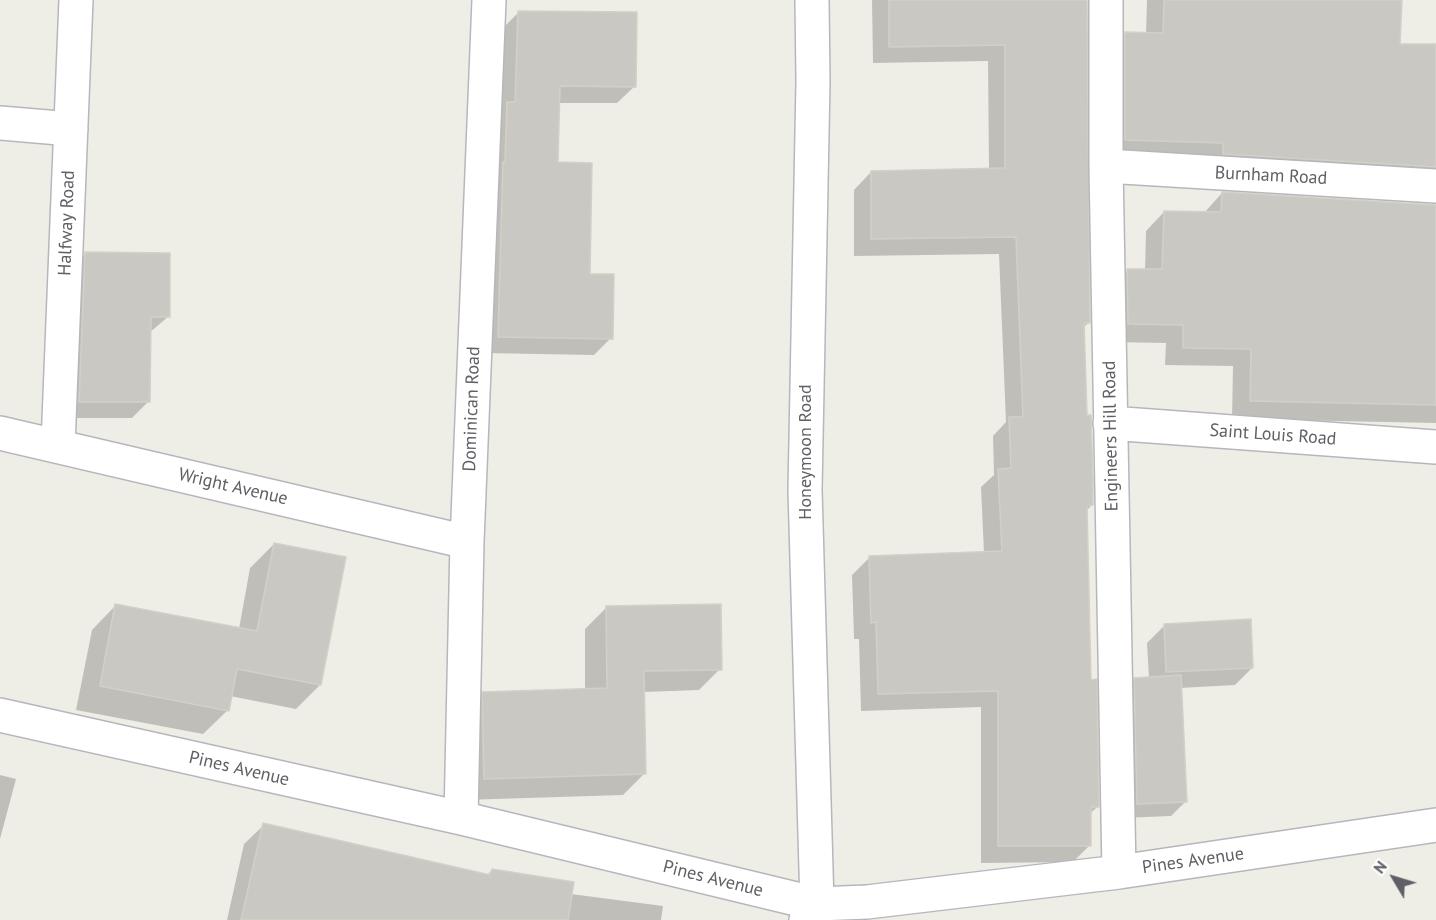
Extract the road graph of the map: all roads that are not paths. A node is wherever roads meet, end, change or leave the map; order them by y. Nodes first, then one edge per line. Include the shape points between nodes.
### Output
1 (76, 0) edge
2 (489, 0) edge
3 (812, 0) edge
4 (1106, 0) edge
5 (0, 123) edge
6 (71, 129) junction
7 (1106, 166) junction
8 (1436, 186) edge
9 (1110, 423) junction
10 (0, 433) edge
11 (58, 446) junction
12 (1436, 447) edge
13 (466, 542) junction
14 (0, 715) edge
15 (461, 818) junction
16 (1436, 825) edge
17 (1119, 872) junction
18 (812, 912) edge

1 - 6 street, Halfway Road
2 - 13 street, Dominican Road
3 - 18 street, Honeymoon Road via 805,490
4 - 7 street, Engineers Hill Road
5 - 6 street
6 - 11 street, Halfway Road
7 - 8 street, Burnham Road
7 - 9 street, Engineers Hill Road
9 - 12 street, Saint Louis Road
9 - 17 street, Engineers Hill Road
10 - 11 street, Wright Avenue
11 - 13 street, Wright Avenue
13 - 15 street, Dominican Road
14 - 15 street, Pines Avenue
15 - 18 street, Pines Avenue
16 - 17 street, Pines Avenue
17 - 18 street, Pines Avenue

